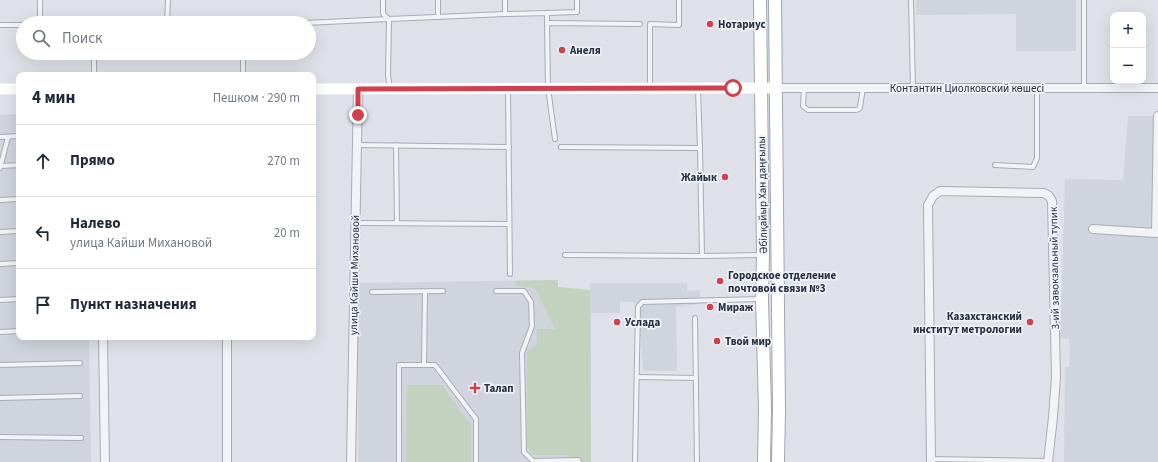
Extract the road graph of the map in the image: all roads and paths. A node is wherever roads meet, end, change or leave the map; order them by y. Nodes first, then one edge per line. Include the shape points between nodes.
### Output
1 (40, 0) edge
2 (168, 0) edge
3 (383, 0) edge
4 (438, 0) edge
5 (505, 0) edge
6 (577, 0) edge
7 (679, 0) edge
8 (760, 0) edge
9 (775, 0) edge
10 (911, 0) edge
11 (1084, 0) edge
12 (547, 13) junction
13 (505, 14) junction
14 (40, 16) edge
15 (167, 16) edge
16 (438, 17) junction
17 (390, 19) junction
18 (316, 22) edge
19 (547, 23) junction
20 (640, 24) dead end
21 (0, 25) edge
22 (16, 25) edge
23 (94, 60) edge
24 (243, 60) edge
25 (94, 72) edge
26 (243, 72) edge
27 (508, 88) junction
28 (548, 88) junction
29 (650, 88) junction
30 (698, 88) junction
31 (761, 88) junction
32 (776, 88) junction
33 (804, 88) junction
34 (863, 88) junction
35 (913, 88) junction
36 (1084, 88) junction
37 (1158, 88) edge
38 (0, 89) edge
39 (16, 89) edge
40 (316, 89) edge
41 (358, 89) junction
42 (390, 89) junction
43 (1036, 89) junction
44 (1158, 116) edge
45 (16, 136) edge
46 (0, 137) edge
47 (8, 137) junction
48 (554, 140) dead end
49 (357, 145) junction
50 (396, 145) junction
51 (509, 147) junction
52 (561, 147) dead end
53 (700, 148) junction
54 (16, 165) edge
55 (995, 165) dead end
56 (0, 167) edge
57 (16, 199) edge
58 (0, 200) edge
59 (397, 222) junction
60 (355, 223) junction
61 (509, 224) junction
62 (16, 230) edge
63 (1093, 230) dead end
64 (0, 232) edge
65 (565, 255) dead end
66 (763, 255) junction
67 (702, 256) junction
68 (16, 263) edge
69 (0, 264) edge
70 (510, 274) dead end
71 (496, 291) dead end
72 (372, 292) dead end
73 (425, 292) junction
74 (443, 292) dead end
75 (16, 299) edge
76 (762, 299) junction
77 (0, 300) edge
78 (695, 318) dead end
79 (16, 331) edge
80 (0, 332) edge
81 (103, 340) edge
82 (227, 340) edge
83 (80, 363) dead end
84 (0, 365) edge
85 (424, 365) junction
86 (637, 377) junction
87 (696, 378) junction
88 (80, 396) dead end
89 (0, 398) edge
90 (0, 437) edge
91 (81, 438) dead end
92 (931, 460) edge
93 (1048, 461) edge
94 (105, 462) edge
95 (227, 462) edge
96 (351, 462) edge
97 (399, 462) edge
98 (476, 462) edge
99 (579, 462) edge
100 (635, 462) edge
101 (697, 462) edge
102 (764, 462) edge
103 (778, 462) edge

1 - 14 lane
2 - 15 lane
3 - 17 lane via 383,14
4 - 16 lane
5 - 13 lane
6 - 12 lane via 578,12
7 - 29 lane via 679,25 650,24
8 - 31 main road, Әбілқайыр Хан даңғылы
9 - 32 main road, Әбілқайыр Хан даңғылы
10 - 35 lane
11 - 36 lane
12 - 13 lane
12 - 19 lane
13 - 16 lane
16 - 17 lane
17 - 18 lane
17 - 42 lane
19 - 20 lane
19 - 28 lane
21 - 22 lane
23 - 25 lane
24 - 26 lane
27 - 28 street
27 - 42 street
27 - 51 lane
28 - 29 street
28 - 48 lane
29 - 30 street
30 - 31 street
30 - 53 lane
31 - 32 street
31 - 66 main road, Әбілқайыр Хан даңғылы
32 - 33 street, Контантин Циолковский көшесі
32 - 103 main road, Әбілқайыр Хан даңғылы
33 - 34 street, Контантин Циолковский көшесі
33 - 34 lane via 803,106 808,110 859,109
34 - 35 street, Контантин Циолковский көшесі
35 - 43 street, Контантин Циолковский көшесі
36 - 37 street, Контантин Циолковский көшесі
36 - 43 street, Контантин Циолковский көшесі
38 - 39 street
40 - 41 street
41 - 42 street
41 - 49 street, улица Кайши Михановой
43 - 55 lane via 1038,158 1033,167
44 - 63 street via 1156,233
45 - 47 lane
46 - 47 lane
47 - 56 lane
49 - 50 lane
49 - 60 street, улица Кайши Михановой
50 - 51 lane
50 - 59 lane
51 - 61 lane
52 - 53 lane
53 - 67 lane
54 - 56 lane
57 - 58 lane
59 - 60 lane
59 - 61 lane
60 - 96 street, улица Кайши Михановой
61 - 70 lane
62 - 64 lane
65 - 67 lane
66 - 67 lane
66 - 76 main road, Әбілқайыр Хан даңғылы
68 - 69 lane
71 - 99 lane via 524,291 531,302 532,326 522,353 524,452 533,461
72 - 73 lane
73 - 74 lane
73 - 85 lane
75 - 77 lane
76 - 86 lane via 642,302 638,307
76 - 102 main road, Әбілқайыр Хан даңғылы
78 - 87 lane
79 - 80 lane
81 - 94 street
82 - 95 street
83 - 84 lane
85 - 97 lane via 399,365
85 - 98 lane via 435,365 476,420
86 - 87 lane
86 - 100 lane
87 - 101 lane
88 - 89 lane
90 - 91 lane
92 - 93 lane
92 - 93 street, 3-ий завокзальный тупик via 928,205 933,196 940,191 1044,193 1052,201 1056,376

